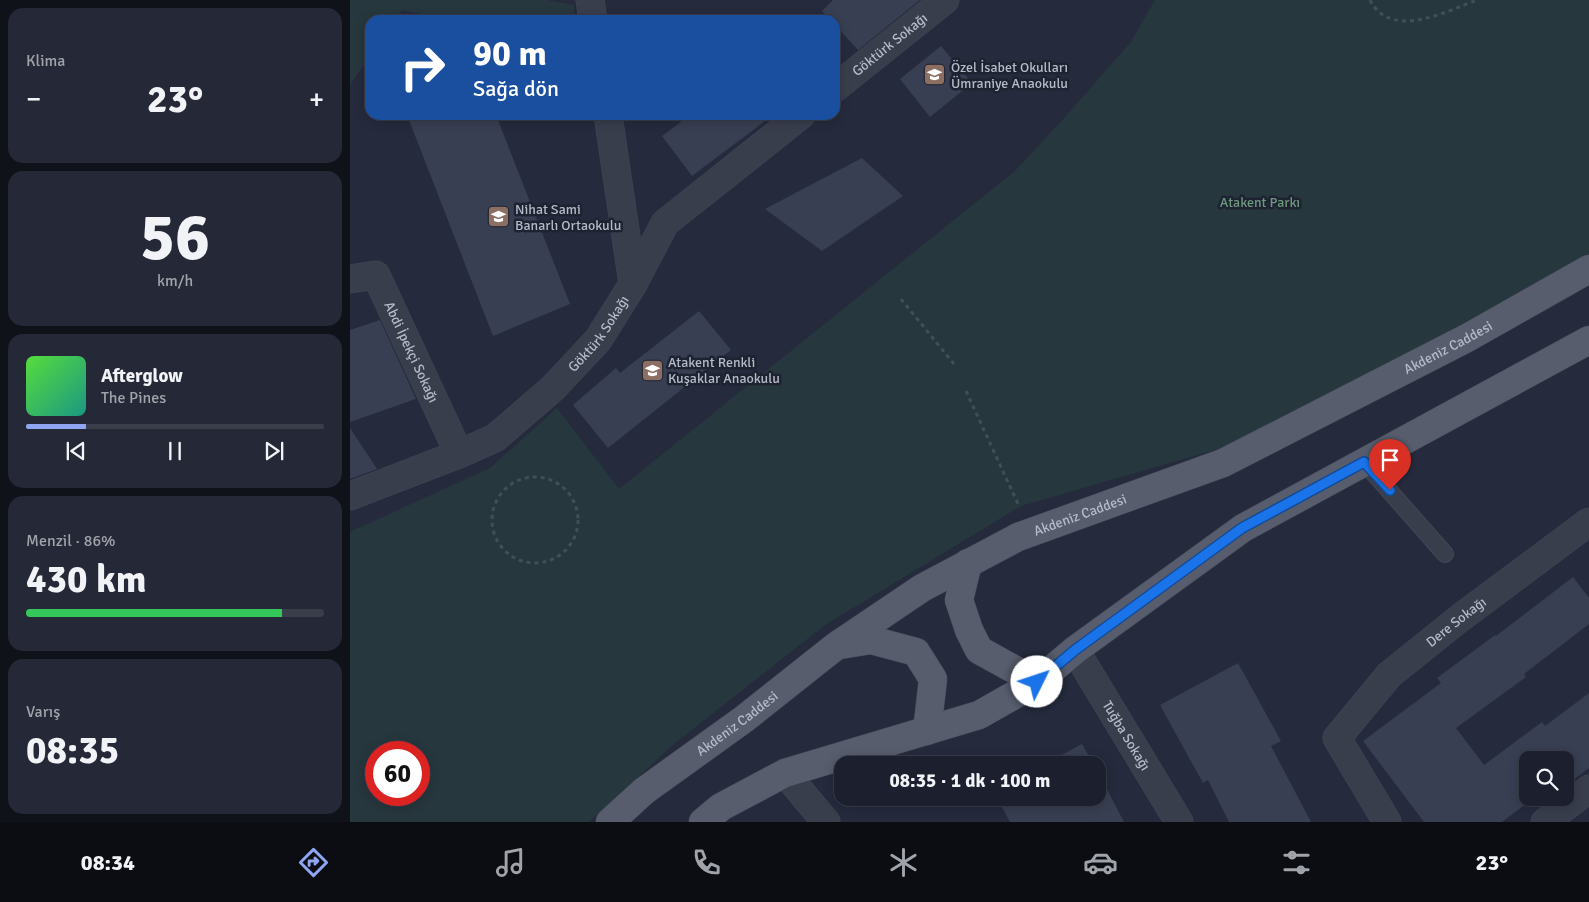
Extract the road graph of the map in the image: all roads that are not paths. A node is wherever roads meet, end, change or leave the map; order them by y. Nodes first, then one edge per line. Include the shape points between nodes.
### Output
1 (590, 0) edge
2 (944, 0) edge
3 (592, 15) edge
4 (840, 84) edge
5 (609, 120) edge
6 (795, 120) edge
7 (1589, 269) edge
8 (350, 279) edge
9 (633, 284) junction
10 (1589, 340) edge
11 (459, 454) junction
12 (1364, 462) junction
13 (350, 496) edge
14 (1589, 522) edge
15 (1445, 554) dead end
16 (968, 563) junction
17 (836, 646) junction
18 (1075, 650) junction
19 (1037, 682) junction
20 (928, 731) junction
21 (785, 773) junction
22 (1589, 789) edge
23 (610, 822) edge
24 (703, 822) edge
25 (826, 822) edge
26 (1179, 822) edge
27 (1387, 822) edge
28 (1545, 822) edge

1 - 3 street
2 - 4 street, Göktürk Sokağı
5 - 9 street
6 - 9 street, Göktürk Sokağı via 665,223
7 - 16 main road, Akdeniz Caddesi via 1467,338 1223,463 1018,537
8 - 11 street, Abdi İpekçi Sokağı via 376,275
9 - 11 street, Göktürk Sokağı via 598,340 553,388 495,438
10 - 12 main road
11 - 13 street, Göktürk Sokağı
12 - 15 lane
12 - 18 main road via 1242,528
14 - 27 street, Dere Sokağı via 1389,675 1337,738
16 - 17 main road, Akdeniz Caddesi via 922,588
16 - 19 main road via 959,600 980,650
17 - 20 main road via 870,640 916,652 933,679
17 - 23 main road, Akdeniz Caddesi via 744,720 644,791
18 - 19 main road
18 - 26 street, Tuğba Sokağı
19 - 20 main road via 979,715
20 - 21 main road
21 - 24 main road via 721,807
21 - 25 street
22 - 28 street

